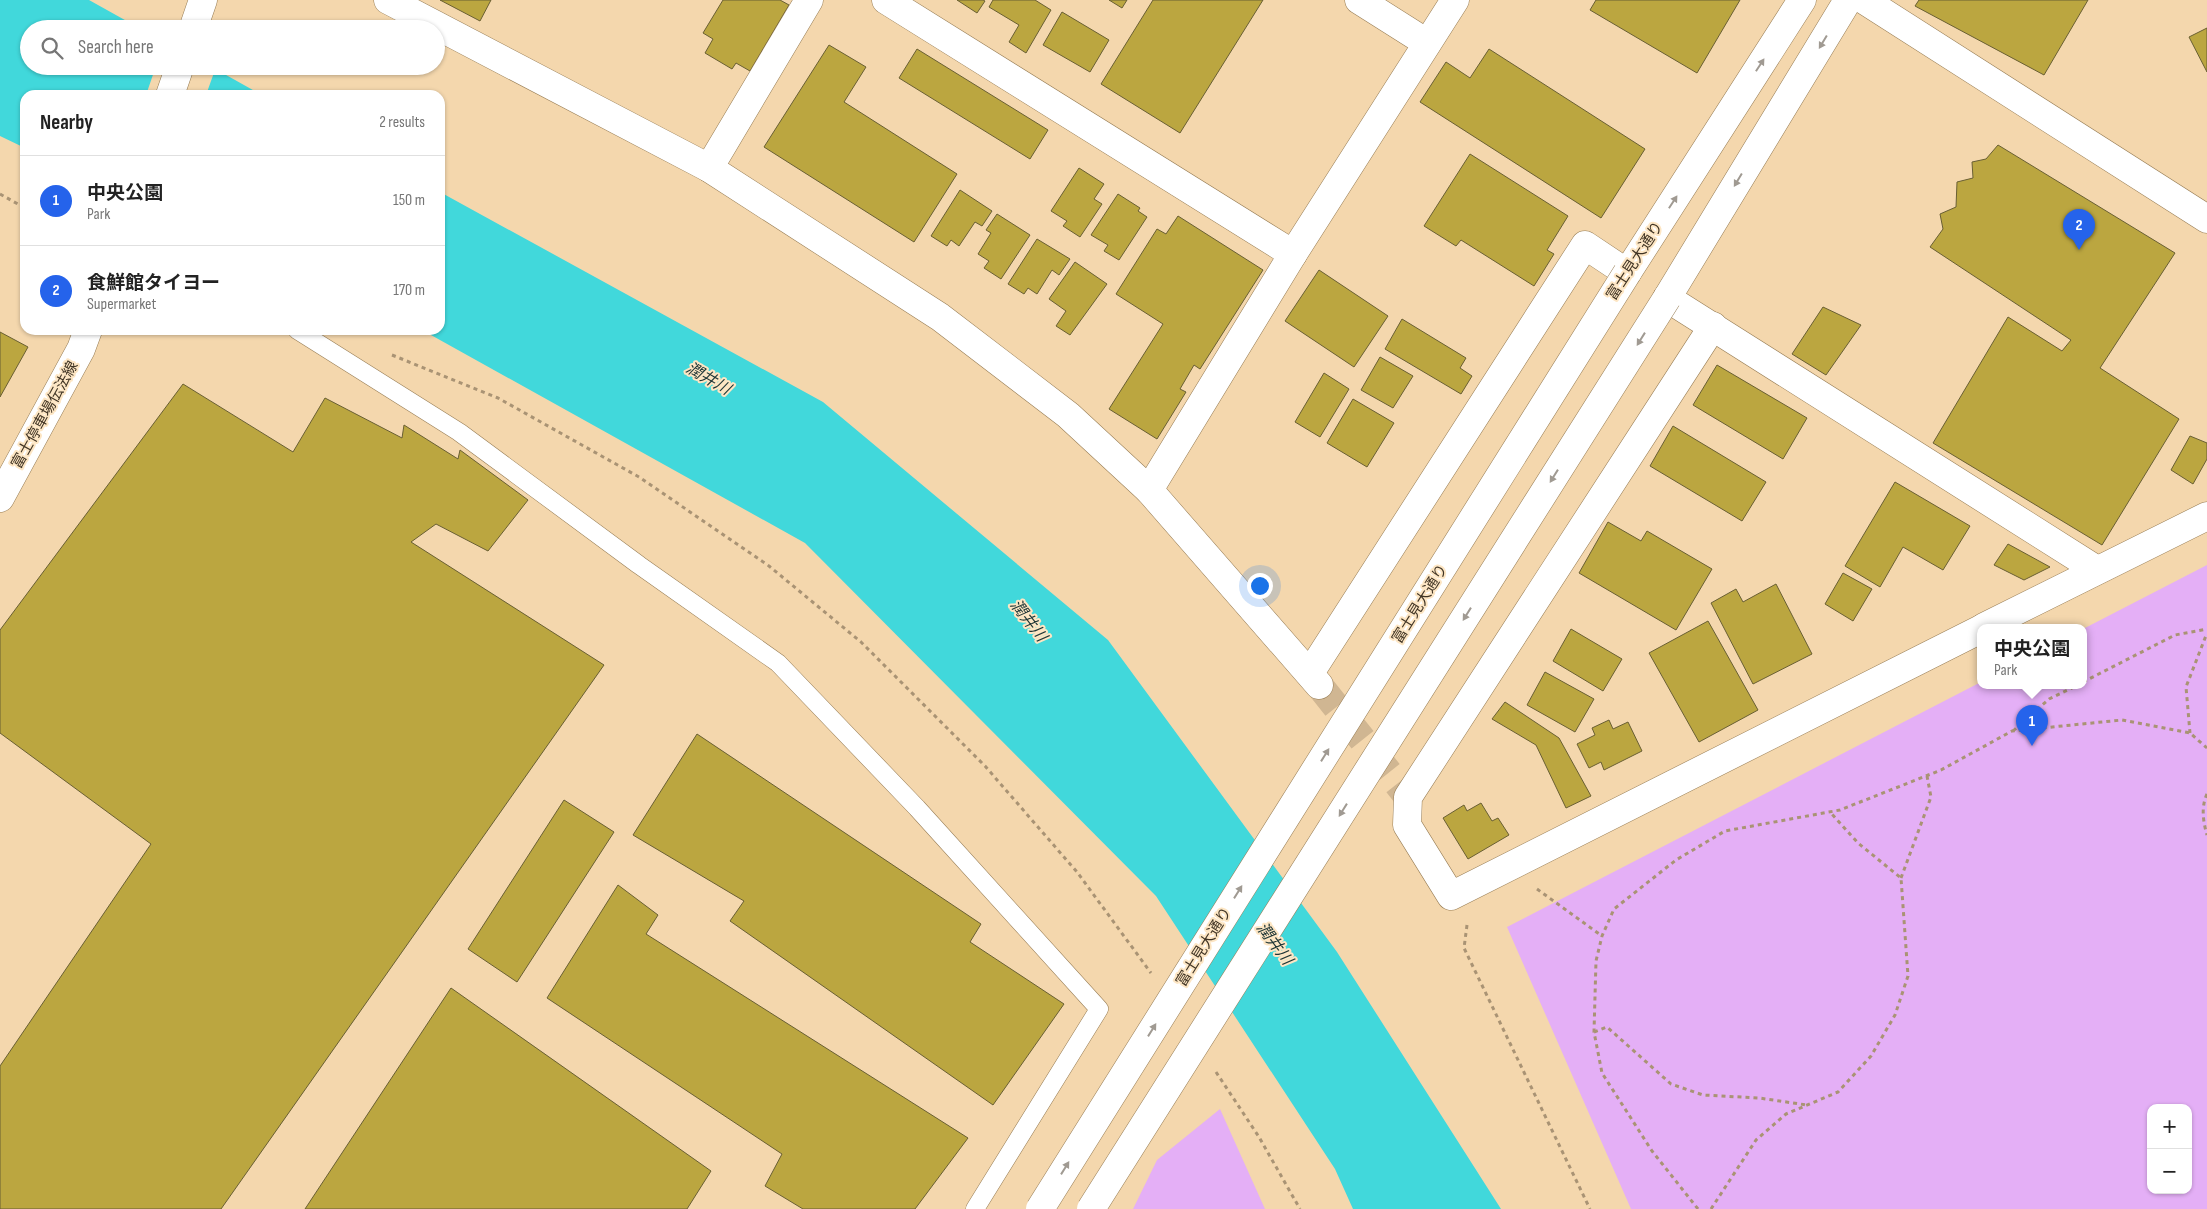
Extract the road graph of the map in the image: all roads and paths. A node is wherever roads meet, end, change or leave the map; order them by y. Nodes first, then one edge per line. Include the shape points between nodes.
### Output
1 (203, 0) edge
2 (388, 0) edge
3 (809, 0) edge
4 (886, 0) edge
5 (1359, 0) edge
6 (1455, 0) edge
7 (1802, 0) edge
8 (1848, 0) edge
9 (1864, 0) edge
10 (196, 20) edge
11 (426, 20) edge
12 (445, 30) edge
13 (1427, 43) junction
14 (177, 75) edge
15 (172, 90) edge
16 (709, 168) junction
17 (0, 194) edge
18 (20, 205) edge
19 (2207, 219) edge
20 (1293, 254) junction
21 (1627, 272) junction
22 (1667, 298) junction
23 (1713, 326) junction
24 (86, 335) edge
25 (305, 335) edge
26 (391, 354) dead end
27 (1150, 490) junction
28 (0, 498) edge
29 (2207, 516) edge
30 (2097, 570) junction
31 (1990, 624) edge
32 (2207, 629) edge
33 (1977, 631) edge
34 (2207, 633) edge
35 (2087, 680) edge
36 (2070, 689) edge
37 (2012, 731) junction
38 (2190, 733) junction
39 (2207, 748) edge
40 (1927, 776) junction
41 (2207, 794) edge
42 (1830, 811) junction
43 (2207, 835) edge
44 (1509, 868) junction
45 (1901, 878) junction
46 (1468, 922) dead end
47 (1602, 936) junction
48 (1151, 973) dead end
49 (1594, 1032) junction
50 (1216, 1071) dead end
51 (1808, 1105) junction
52 (975, 1209) edge
53 (1040, 1209) edge
54 (1091, 1209) edge
55 (1300, 1209) edge
56 (1590, 1209) edge
57 (1698, 1209) edge
58 (1711, 1209) edge

1 - 10 street
2 - 11 street
3 - 16 street
4 - 20 street
5 - 13 street
6 - 13 street
21 -> 7 street, 富士見大通り
8 -> 22 street
9 - 19 street
12 - 16 street
13 - 20 street
14 - 15 street
16 - 27 street via 940,317 1068,415
17 - 18 path
20 - 27 street
21 - 27 street via 1585,245 1315,679
53 -> 21 street, 富士見大通り, bridge
22 - 23 street
22 -> 54 street, bridge
23 - 30 street
23 - 44 street via 1408,797 1407,825 1451,896
24 - 28 street, 富士停車場伝法線
25 - 52 lane via 458,432 778,663 917,808 1099,1009
26 - 48 path via 498,398 638,477 769,566 861,642 985,766 1077,872
29 - 30 street
30 - 31 street
32 - 35 path via 2175,635
33 - 44 street
34 - 38 path via 2186,686
36 - 37 path via 2049,699
37 - 38 path via 2122,720
37 - 40 path
38 - 39 path
40 - 42 path
40 - 45 path via 1932,797
41 - 43 path via 2203,821
42 - 45 path via 1858,843
42 - 47 path via 1725,830 1676,860 1614,909
44 - 47 path
45 - 51 path via 1908,976 1895,1015 1871,1056 1838,1092
46 - 56 path via 1464,948
47 - 49 path via 1596,961
49 - 51 path via 1607,1027 1671,1084 1703,1095
49 - 57 path via 1602,1073 1652,1151
50 - 55 path
51 - 58 path via 1786,1114 1756,1140

